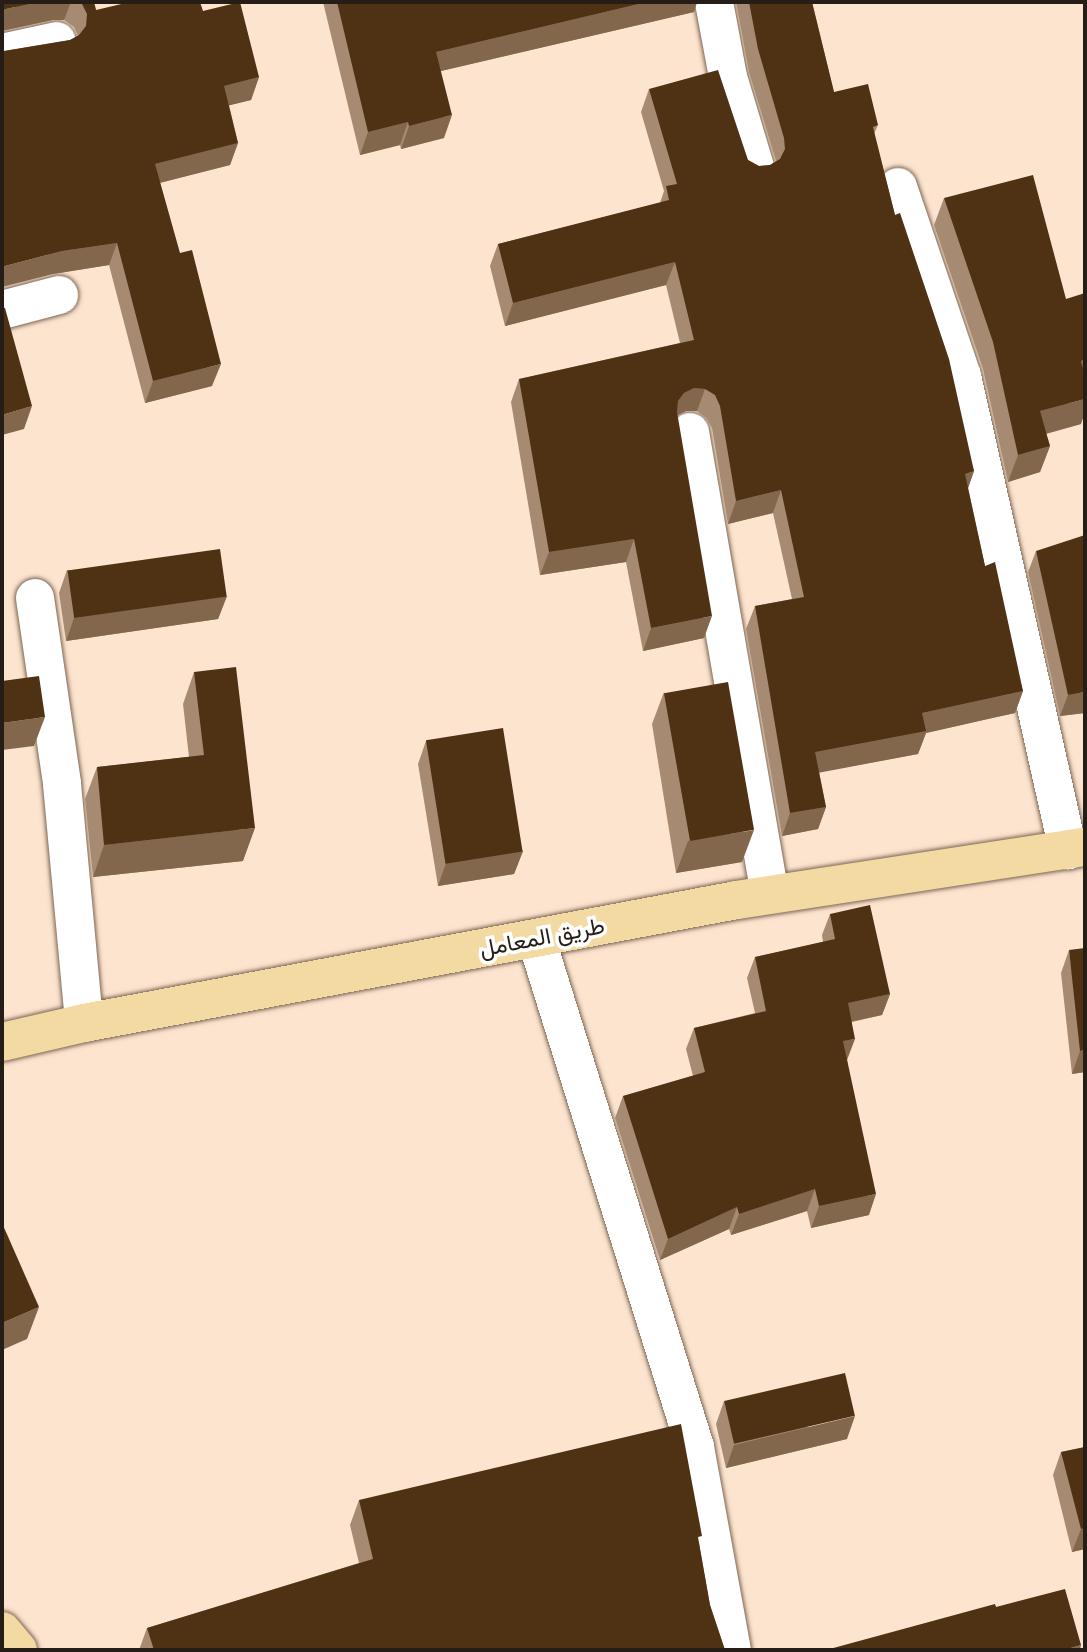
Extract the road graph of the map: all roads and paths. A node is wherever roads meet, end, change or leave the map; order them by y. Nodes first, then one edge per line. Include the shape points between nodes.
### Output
1 (714, 2) edge
2 (57, 41) edge
3 (2, 53) edge
4 (755, 167) edge
5 (898, 187) dead end
6 (59, 295) dead end
7 (2, 310) edge
8 (690, 432) dead end
9 (36, 598) dead end
10 (1076, 849) edge
11 (770, 894) junction
12 (536, 938) junction
13 (84, 1023) junction
14 (2, 1042) edge
15 (2, 1631) edge
16 (18, 1650) edge
17 (732, 1650) edge

1 - 4 street via 728,77
2 - 3 street
5 - 10 street via 962,376
6 - 7 street
8 - 11 street
9 - 13 street via 62,784
10 - 11 main road, طريق المعامل
11 - 12 main road, طريق المعامل
12 - 13 main road, طريق المعامل
12 - 17 street via 695,1447
13 - 14 main road, طريق المعامل
15 - 16 main road

